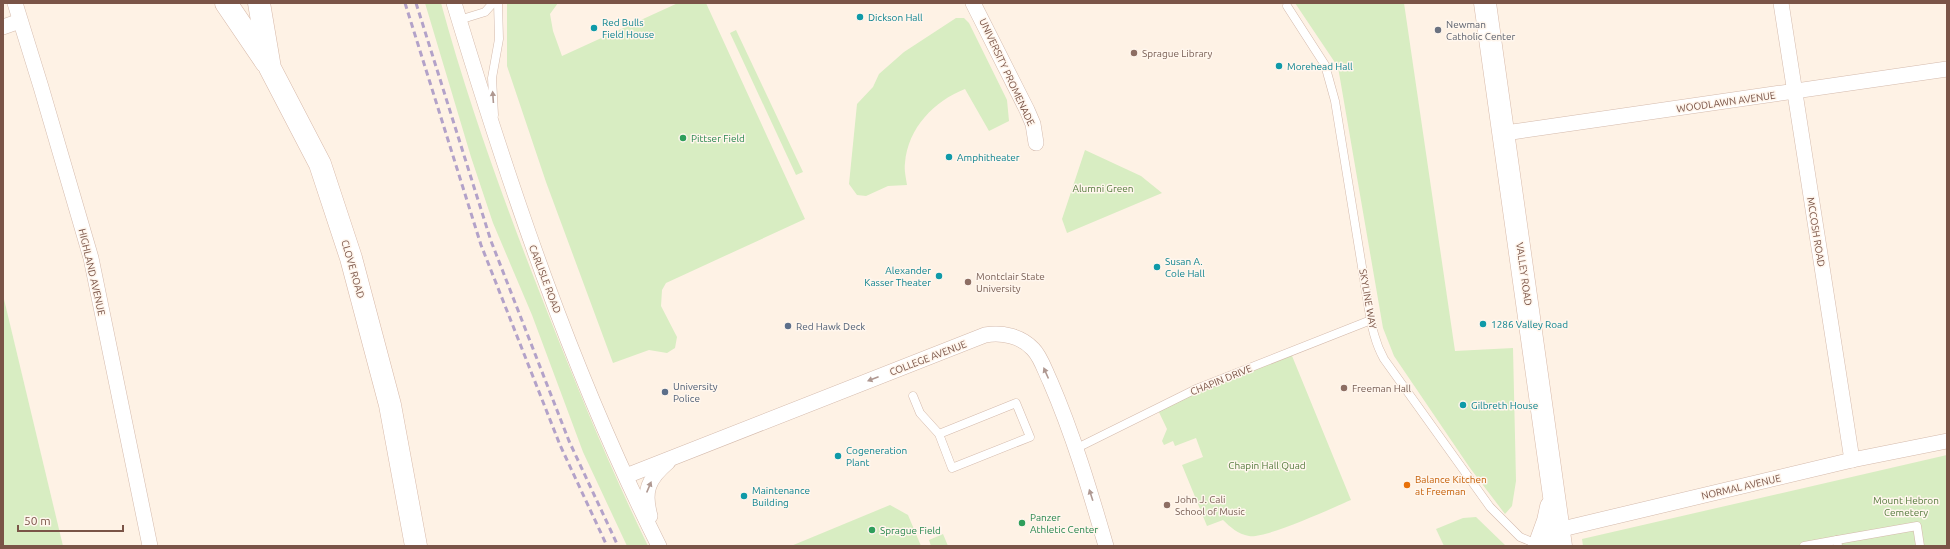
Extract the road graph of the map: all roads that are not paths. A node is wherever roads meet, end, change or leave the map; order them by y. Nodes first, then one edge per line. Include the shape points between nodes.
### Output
1 (15, 3) edge
2 (226, 3) edge
3 (259, 3) edge
4 (454, 3) edge
5 (493, 3) edge
6 (498, 3) edge
7 (973, 3) edge
8 (1485, 3) edge
9 (1780, 3) edge
10 (1288, 6) dead end
11 (459, 20) junction
12 (20, 21) junction
13 (3, 27) edge
14 (270, 68) junction
15 (1947, 69) edge
16 (1794, 92) junction
17 (1505, 133) junction
18 (495, 136) junction
19 (1036, 143) dead end
20 (1371, 320) junction
21 (913, 396) dead end
22 (939, 434) junction
23 (1947, 441) edge
24 (1075, 449) junction
25 (673, 458) junction
26 (1852, 460) junction
27 (626, 476) junction
28 (657, 542) edge
29 (1550, 542) edge
30 (1837, 543) edge
31 (150, 546) edge
32 (416, 546) edge
33 (1106, 546) edge
34 (1804, 546) edge
35 (1920, 546) edge

1 - 12 street, HIGHLAND AVENUE
2 - 14 street
3 - 14 street, CLOVE ROAD
4 - 11 street, CARLISLE ROAD
5 - 11 lane via 485,12
18 -> 6 lane via 492,78 499,39
7 - 19 street, UNIVERSITY PROMENADE via 1027,110 1033,124
8 - 17 street, VALLEY ROAD
9 - 16 street, MCCOSH ROAD
10 - 20 lane, SKYLINE WAY via 1325,65 1335,101
11 - 18 street, CARLISLE ROAD
12 - 13 street
12 - 31 street, HIGHLAND AVENUE via 90,258
14 - 32 street, CLOVE ROAD via 320,164 351,258 390,405
15 - 16 street, WOODLAWN AVENUE
16 - 17 street, WOODLAWN AVENUE
16 - 26 street, MCCOSH ROAD
17 - 29 street, VALLEY ROAD via 1553,492
18 - 27 street, CARLISLE ROAD via 555,305
20 - 24 lane, CHAPIN DRIVE via 1196,389
20 - 29 lane, SKYLINE WAY via 1375,341 1384,359 1475,488 1520,537
21 - 22 lane via 920,413
22 - 22 lane via 1016,403 1030,437 952,468
23 - 26 street, NORMAL AVENUE
24 -> 25 street, COLLEGE AVENUE via 1038,354 1024,342 1002,334 985,335
33 -> 24 street, COLLEGE AVENUE
25 - 27 street, COLLEGE AVENUE
28 -> 25 street via 646,493 655,474
26 - 29 street, NORMAL AVENUE
27 - 28 street, CARLISLE ROAD
30 - 34 lane
30 - 35 lane via 1917,526

